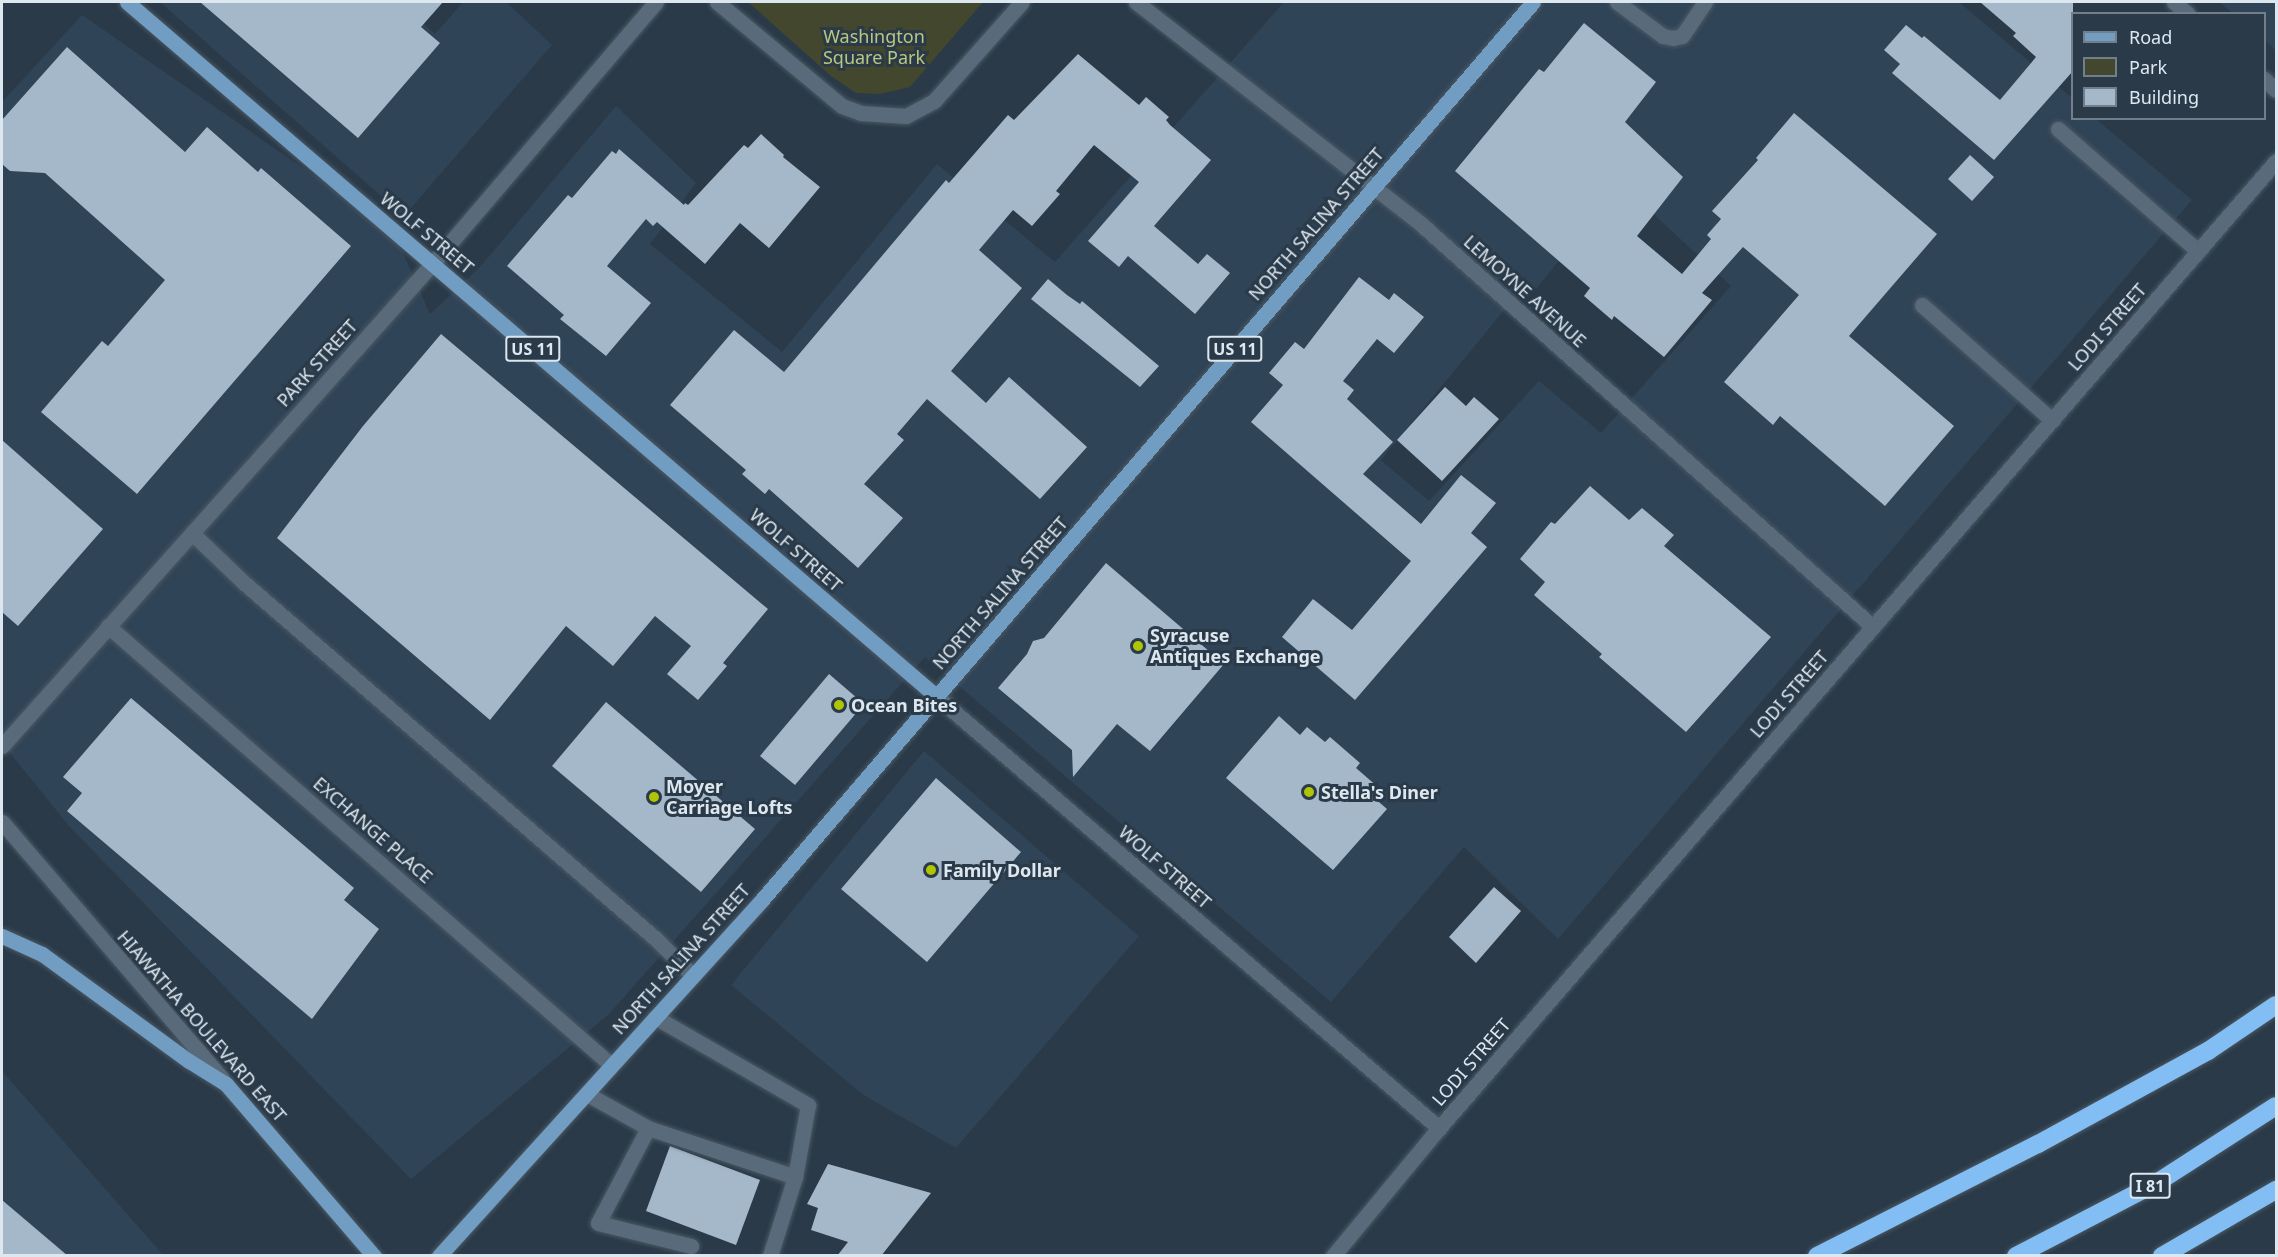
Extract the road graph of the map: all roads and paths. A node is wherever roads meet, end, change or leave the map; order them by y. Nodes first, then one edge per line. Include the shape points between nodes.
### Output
1 (128, 2) edge
2 (656, 2) edge
3 (717, 2) edge
4 (1022, 2) edge
5 (1136, 2) edge
6 (1533, 2) edge
7 (1617, 2) edge
8 (1705, 2) edge
9 (2174, 2) edge
10 (2186, 12) edge
11 (2058, 129) dead end
12 (2277, 160) edge
13 (1374, 187) junction
14 (2198, 251) junction
15 (433, 262) junction
16 (1922, 305) dead end
17 (2052, 420) junction
18 (192, 533) junction
19 (108, 626) junction
20 (1873, 627) junction
21 (937, 697) junction
22 (2, 746) edge
23 (2, 822) edge
24 (2, 936) edge
25 (693, 976) junction
26 (2277, 1005) edge
27 (655, 1017) junction
28 (611, 1065) junction
29 (226, 1084) junction
30 (587, 1094) junction
31 (2277, 1106) edge
32 (648, 1128) junction
33 (1439, 1128) junction
34 (795, 1177) junction
35 (2277, 1190) edge
36 (691, 1246) dead end
37 (374, 1256) edge
38 (439, 1256) edge
39 (770, 1256) edge
40 (1333, 1256) edge
41 (1817, 1256) edge
42 (2016, 1256) edge
43 (2162, 1256) edge

1 - 15 main road, WOLF STREET / US 11
2 - 15 street, PARK STREET
3 - 4 street via 842,106 861,113 906,116 934,101
5 - 13 street, LEMOYNE AVENUE
6 - 13 main road, NORTH SALINA STREET / US 11
7 - 8 street via 1663,36 1672,38 1682,36
9 - 10 street
11 - 14 street
12 - 14 street, LODI STREET
13 - 20 street, LEMOYNE AVENUE via 1422,225
13 - 21 main road, NORTH SALINA STREET / US 11
14 - 17 street, LODI STREET
15 - 18 street, PARK STREET
15 - 21 main road, WOLF STREET / US 11
16 - 17 street
17 - 20 street, LODI STREET
18 - 19 street, PARK STREET
18 - 25 street via 251,589 657,940
19 - 22 street, PARK STREET
19 - 28 street, EXCHANGE PLACE
20 - 33 street, LODI STREET
21 - 25 main road, NORTH SALINA STREET
21 - 33 street, WOLF STREET
23 - 29 street, HIAWATHA BOULEVARD EAST
24 - 29 main road via 42,954
25 - 27 main road, NORTH SALINA STREET
26 - 41 highway via 2188,1062 2038,1144
27 - 28 main road, NORTH SALINA STREET
27 - 34 street via 808,1105
28 - 30 main road, NORTH SALINA STREET
29 - 37 main road, HIAWATHA BOULEVARD EAST
30 - 32 street
30 - 38 main road, NORTH SALINA STREET
31 - 42 highway, I 81 via 2158,1182
32 - 34 street
32 - 36 street via 598,1223
33 - 40 street, LODI STREET
34 - 39 street
35 - 43 highway

